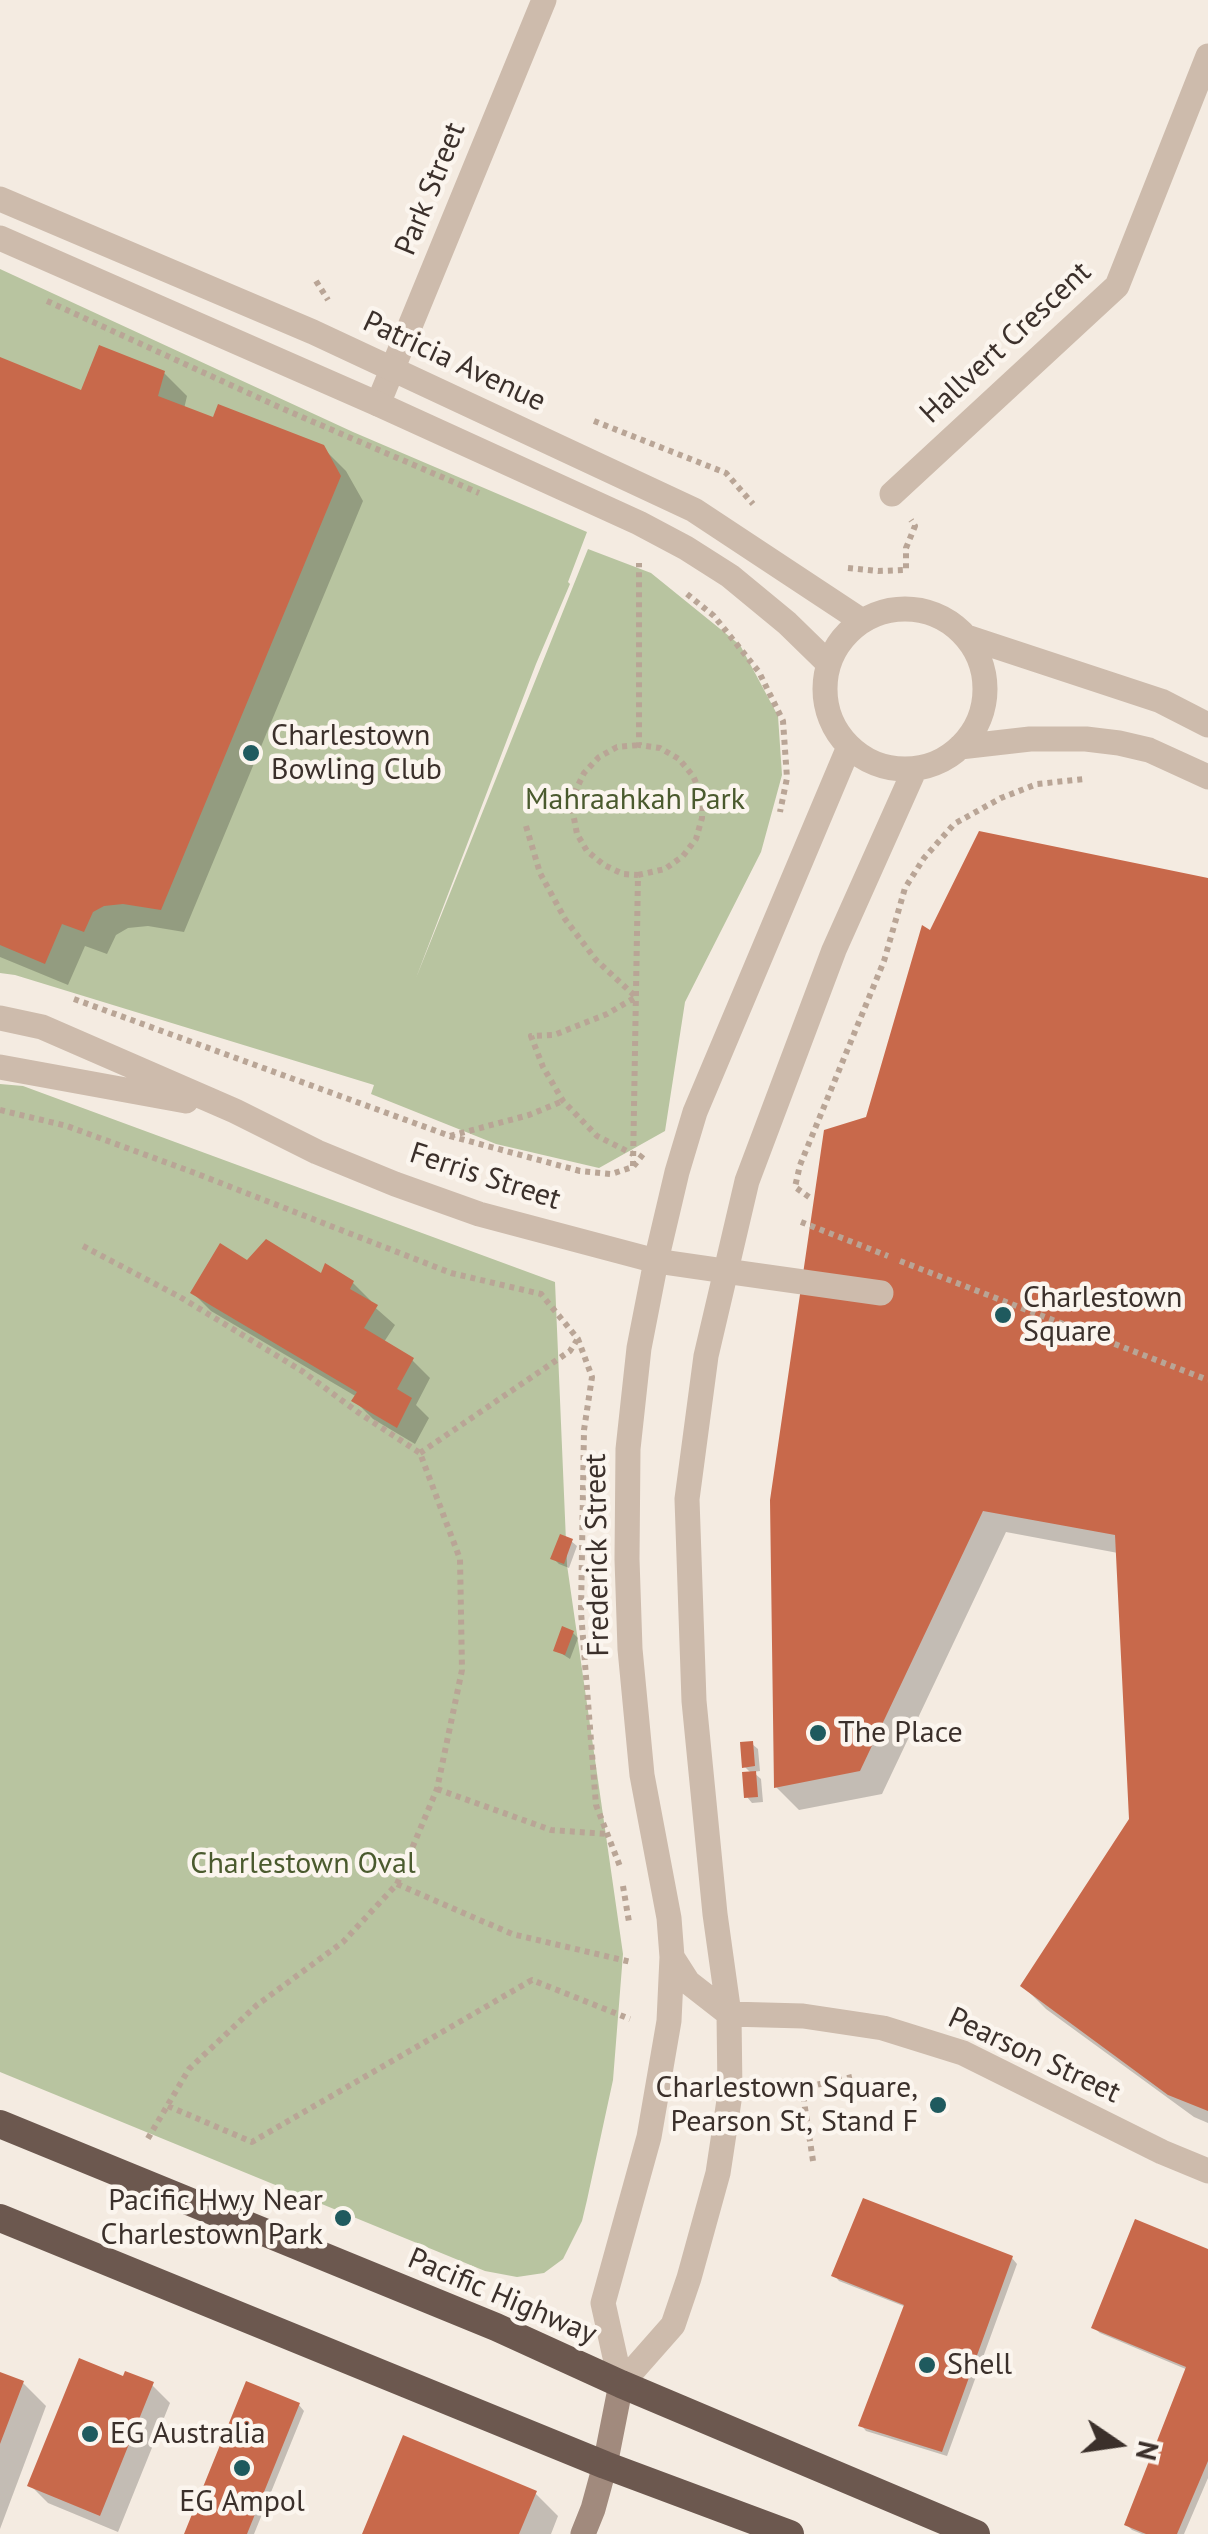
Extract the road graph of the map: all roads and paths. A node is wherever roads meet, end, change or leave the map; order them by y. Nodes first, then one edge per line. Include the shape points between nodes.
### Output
1 (544, 0) edge
2 (1208, 56) edge
3 (0, 199) edge
4 (0, 238) edge
5 (43, 299) dead end
6 (392, 368) junction
7 (378, 404) junction
8 (892, 494) joint
9 (492, 498) dead end
10 (625, 554) dead end
11 (639, 562) junction
12 (652, 570) dead end
13 (906, 570) dead end
14 (676, 585) dead end
15 (862, 620) junction
16 (967, 637) junction
17 (827, 662) junction
18 (1208, 725) edge
19 (638, 744) junction
20 (960, 747) junction
21 (848, 749) junction
22 (914, 771) junction
23 (1208, 777) edge
24 (1084, 778) dead end
25 (526, 826) dead end
26 (778, 828) dead end
27 (638, 874) junction
28 (636, 997) junction
29 (71, 998) dead end
30 (0, 1018) edge
31 (0, 1067) edge
32 (563, 1101) junction
33 (0, 1110) edge
34 (235, 1111) junction
35 (450, 1136) junction
36 (651, 1136) dead end
37 (633, 1154) junction
38 (633, 1167) junction
39 (809, 1198) dead end
40 (801, 1222) dead end
41 (83, 1246) dead end
42 (656, 1261) junction
43 (725, 1271) junction
44 (881, 1293) dead end
45 (1208, 1380) edge
46 (420, 1454) junction
47 (438, 1790) junction
48 (608, 1834) dead end
49 (398, 1884) junction
50 (672, 1956) junction
51 (631, 1962) dead end
52 (729, 2014) junction
53 (630, 2019) dead end
54 (852, 2077) dead end
55 (168, 2106) junction
56 (0, 2124) edge
57 (147, 2140) dead end
58 (814, 2162) dead end
59 (1208, 2171) edge
60 (0, 2218) edge
61 (621, 2384) junction
62 (605, 2465) junction
63 (583, 2534) edge
64 (790, 2534) edge
65 (976, 2534) edge

1 - 6 street, Park Street
2 - 8 street, Hallvert Crescent via 1117,286
3 - 6 street, Patricia Avenue
4 - 7 street
5 - 9 path
6 - 7 street, Park Street
6 - 15 street, Patricia Avenue via 694,510
7 - 17 street via 686,548 730,576
8 - 13 path via 916,526
10 - 11 path
11 - 12 path
11 - 19 path
14 - 26 path via 714,616 759,672 782,721 787,778
15 - 16 street via 915,609 943,618
15 - 17 street
16 - 18 street via 1161,701
16 - 20 street via 986,694 975,730
17 - 21 street via 827,715
19 - 27 path via 679,759 702,796 696,839 683,856 665,869
19 - 27 path via 598,757 584,773 573,813 588,852 604,866
20 - 22 street via 950,758
20 - 23 street via 1086,739 1149,750
21 - 22 street
21 - 42 street, Frederick Street via 695,1112
22 - 43 street via 834,950 748,1181
24 - 39 path via 1037,784 1001,798 954,824 924,858 905,888 884,961 800,1165 794,1187
25 - 28 path via 540,873 565,919
27 - 28 path
28 - 32 path via 554,1034 531,1036
28 - 37 path
29 - 35 path
30 - 34 street, Ferris Street via 42,1027
31 - 34 street, Ferris Street
32 - 35 path
32 - 37 path via 597,1136
33 - 46 path via 67,1126 195,1172 452,1273 541,1294 578,1339 570,1352
34 - 42 street, Ferris Street via 395,1184
35 - 38 path via 580,1172
36 - 38 path
37 - 38 path
40 - 45 path
41 - 46 path via 302,1371
42 - 43 street, Ferris Street
42 - 50 street, Frederick Street via 628,1449 627,1559 642,1774
43 - 44 street, Ferris Street
43 - 52 street via 687,1498 694,1701
46 - 47 path via 460,1559 462,1670
47 - 48 path via 551,1830
47 - 49 path
49 - 51 path via 512,1934
49 - 55 path via 342,1942 256,2006 189,2069
50 - 52 street via 688,1982
50 - 61 street, Frederick Street via 650,2137 603,2303
52 - 59 street, Pearson Street via 884,2028 962,2053
52 - 61 street via 728,2114 689,2278 673,2325
53 - 55 path via 532,1980 252,2142
54 - 58 path via 802,2088
55 - 57 path
56 - 61 highway, Pacific Highway
60 - 62 highway
61 - 62 main road, Frederick Street
61 - 65 highway, Pacific Highway
62 - 63 main road, Frederick Street
62 - 64 highway

